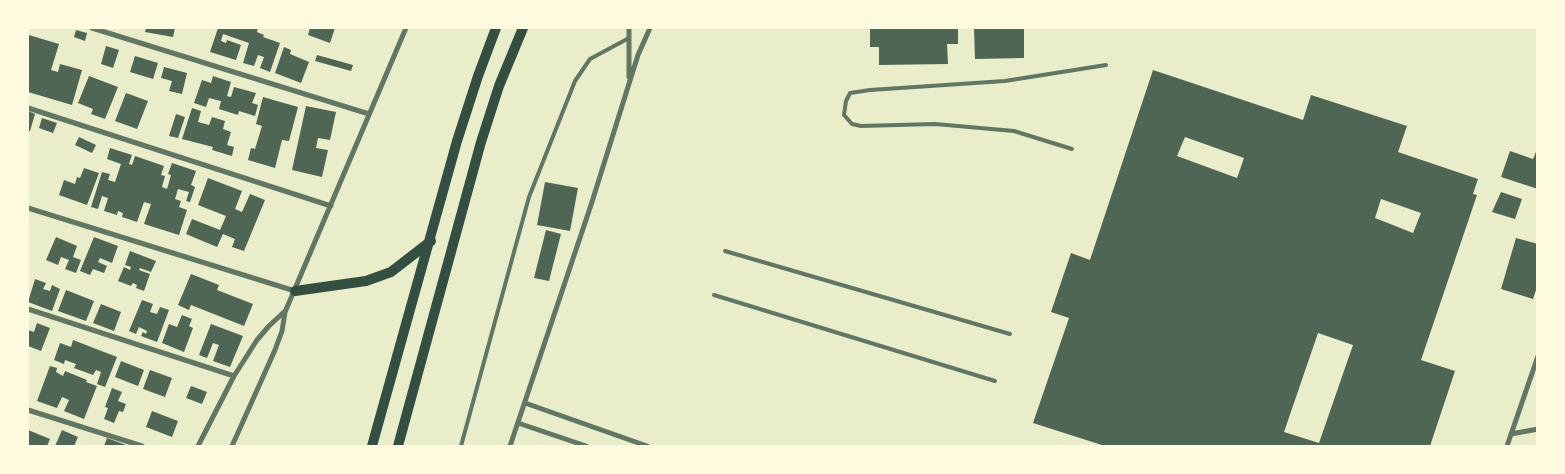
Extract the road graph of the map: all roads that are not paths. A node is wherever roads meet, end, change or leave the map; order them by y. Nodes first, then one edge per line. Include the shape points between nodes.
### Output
1 (92, 28) edge
2 (405, 28) edge
3 (496, 28) edge
4 (523, 28) edge
5 (629, 28) edge
6 (650, 28) edge
7 (629, 38) junction
8 (1106, 65) dead end
9 (630, 83) junction
10 (28, 108) edge
11 (369, 114) junction
12 (1072, 149) dead end
13 (331, 206) junction
14 (28, 208) edge
15 (431, 241) junction
16 (725, 252) dead end
17 (294, 292) junction
18 (714, 295) dead end
19 (28, 309) edge
20 (285, 312) junction
21 (1010, 334) dead end
22 (1538, 356) edge
23 (234, 376) junction
24 (995, 381) dead end
25 (525, 403) junction
26 (28, 410) edge
27 (518, 423) junction
28 (1538, 429) edge
29 (1511, 434) junction
30 (142, 446) edge
31 (198, 446) edge
32 (232, 446) edge
33 (372, 446) edge
34 (398, 446) edge
35 (461, 446) edge
36 (510, 446) edge
37 (586, 446) edge
38 (647, 446) edge
39 (1507, 446) edge

1 - 11 street
2 - 11 street
3 - 15 main road via 457,141
4 - 34 main road via 481,142
5 - 7 street
6 - 9 street
7 - 9 street
7 - 35 lane via 590,59 575,81 529,197
8 - 12 lane via 1005,81 850,93 846,101 844,115 852,124 860,126 935,124 1014,131
9 - 25 street
10 - 13 street
11 - 13 street
13 - 17 street
14 - 17 street
15 - 17 main road via 391,272 366,281
15 - 33 main road
16 - 21 lane
17 - 20 street
18 - 24 lane
19 - 23 street
20 - 23 street via 257,340
20 - 32 street via 276,350
22 - 29 street
23 - 31 street
25 - 27 street
25 - 38 street
26 - 30 street
27 - 36 street
27 - 37 street
28 - 29 street
29 - 39 street

